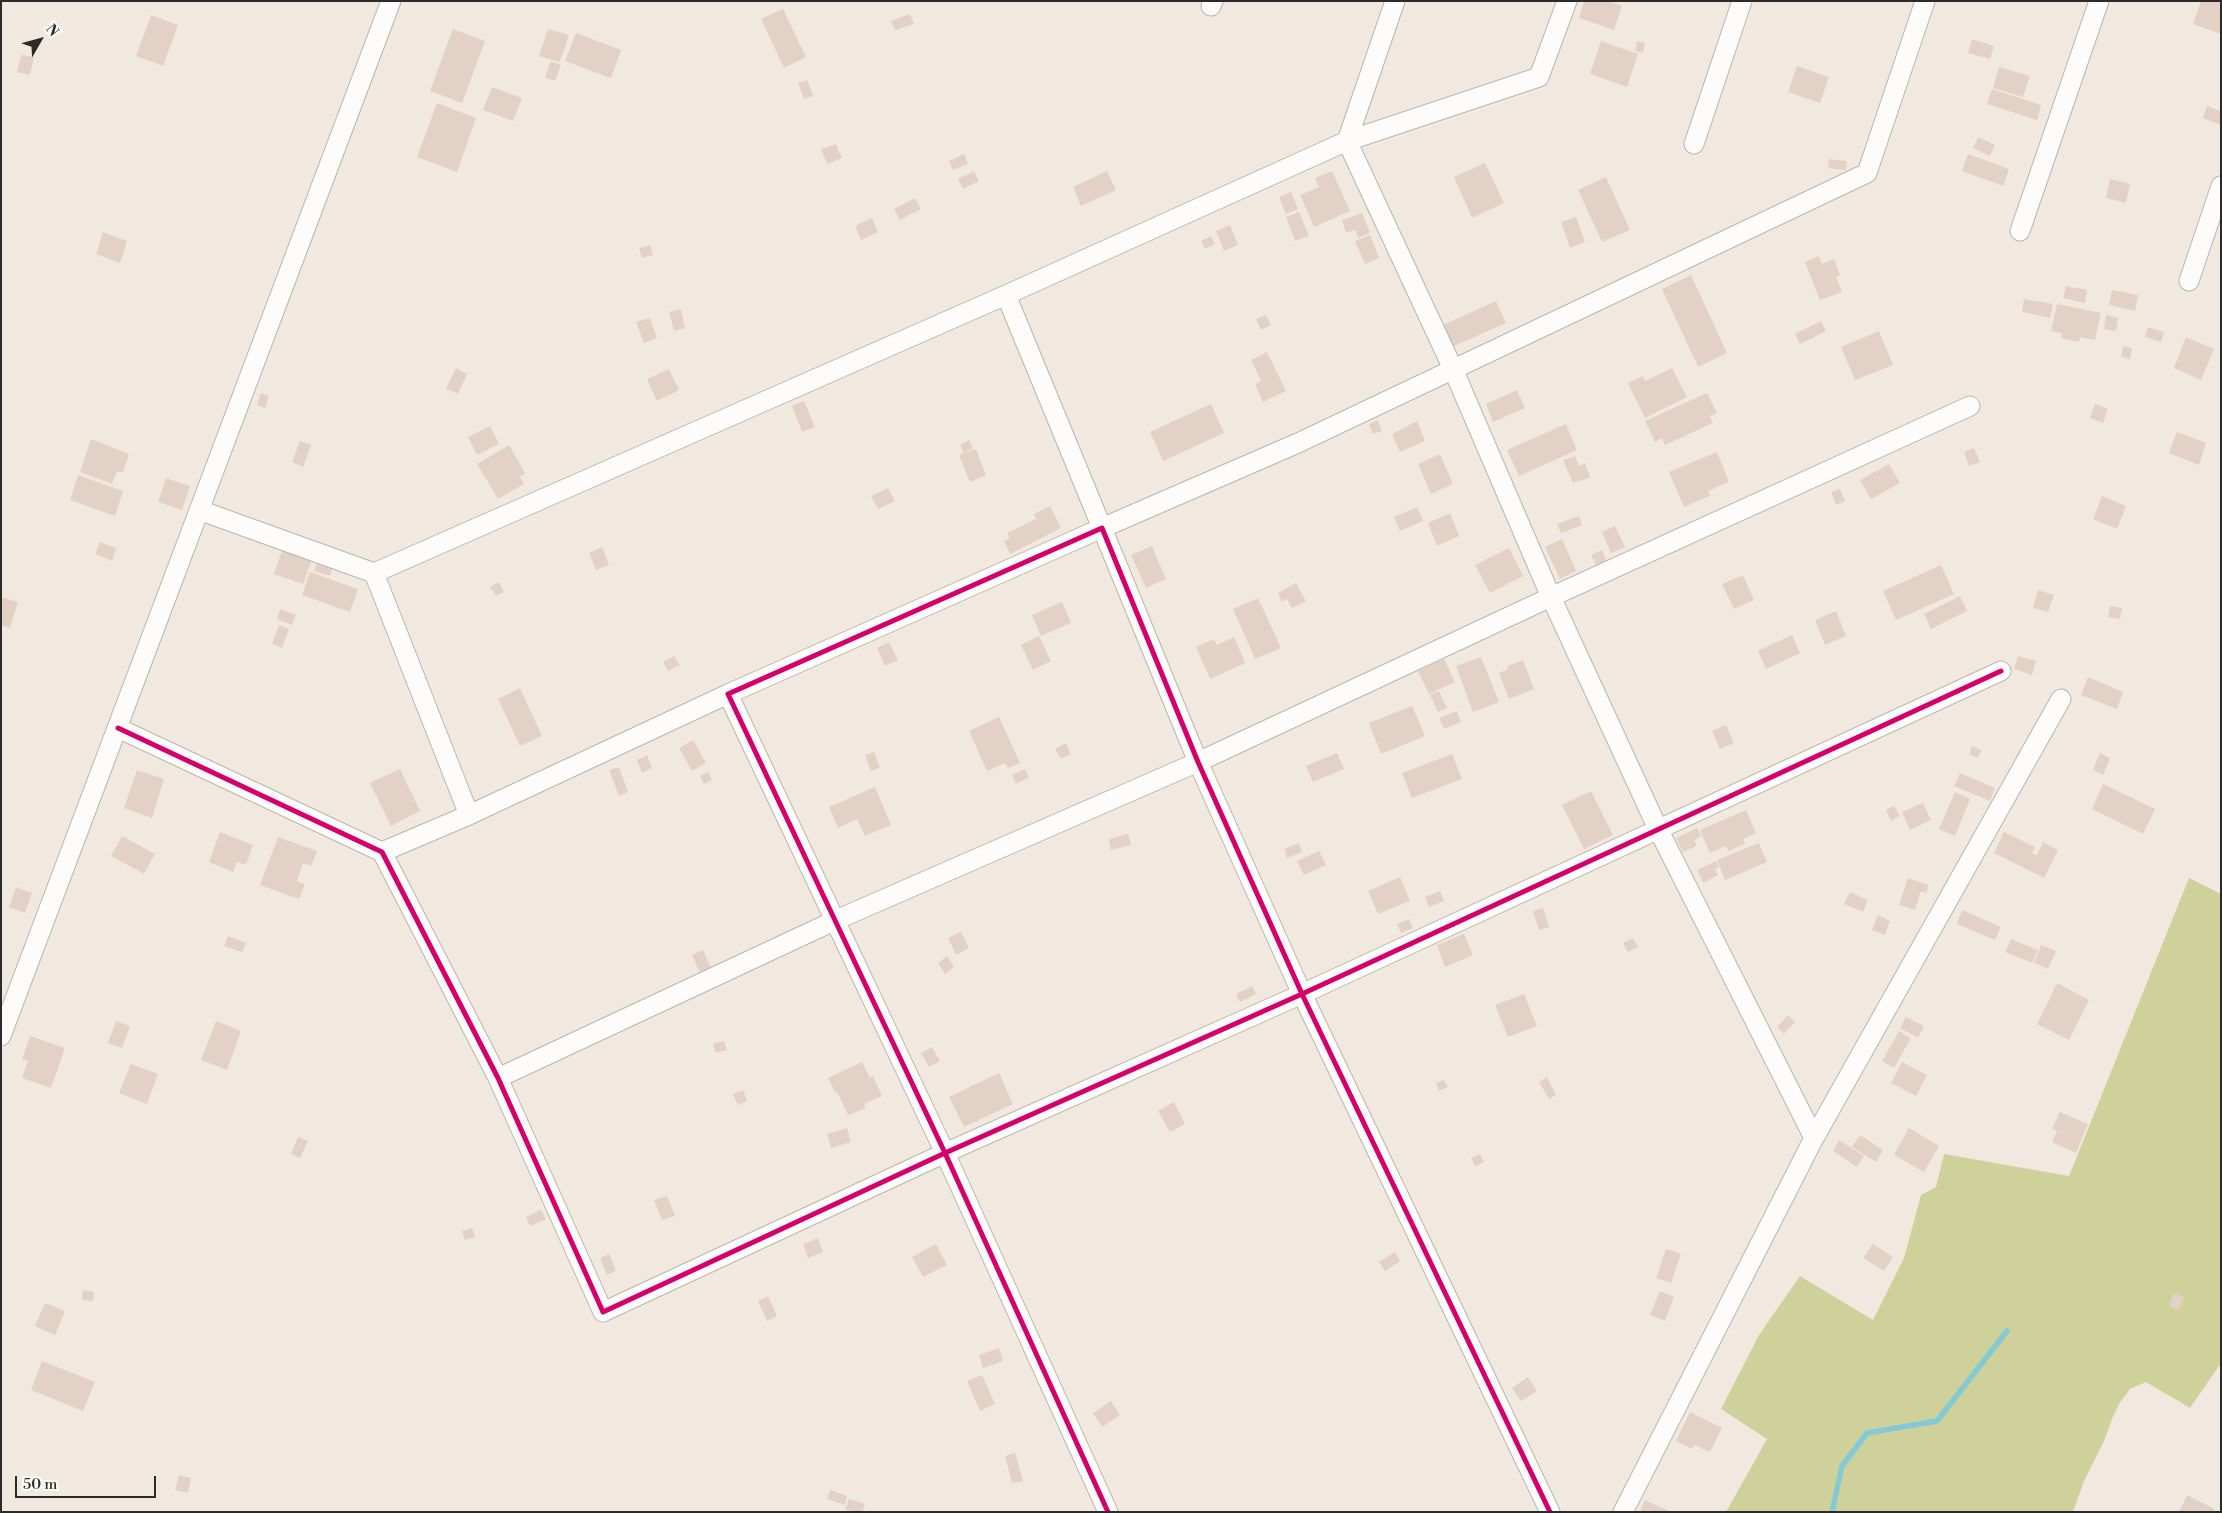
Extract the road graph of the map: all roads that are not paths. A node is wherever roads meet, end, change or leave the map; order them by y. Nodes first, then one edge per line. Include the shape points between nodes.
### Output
1 (391, 1) edge
2 (1395, 1) edge
3 (1567, 1) edge
4 (1742, 1) edge
5 (1925, 1) edge
6 (2099, 1) edge
7 (1348, 141) junction
8 (1694, 144) dead end
9 (2221, 186) edge
10 (2020, 231) dead end
11 (2189, 281) dead end
12 (1006, 295) junction
13 (1453, 369) junction
14 (1970, 406) dead end
15 (200, 510) junction
16 (1102, 528) junction
17 (374, 573) junction
18 (1552, 597) junction
19 (2001, 671) dead end
20 (728, 694) junction
21 (2061, 699) dead end
22 (118, 728) junction
23 (1198, 762) junction
24 (469, 814) junction
25 (1658, 829) junction
26 (382, 852) junction
27 (836, 920) junction
28 (1302, 994) junction
29 (1, 1036) edge
30 (498, 1078) junction
31 (1814, 1138) junction
32 (945, 1153) junction
33 (1108, 1512) edge
34 (1550, 1512) edge
35 (1623, 1512) edge

1 - 15 street
2 - 7 street
3 - 7 street via 1539,77
4 - 8 street
5 - 13 street via 1867,173
6 - 10 street
7 - 12 street
7 - 13 street
9 - 11 street
12 - 16 street
12 - 17 street
13 - 16 street via 1298,443
13 - 18 street
14 - 18 street
15 - 17 street
15 - 22 street
16 - 20 street
16 - 23 street
17 - 24 street
18 - 23 street
18 - 25 street
19 - 25 street
20 - 24 street
20 - 27 street
21 - 31 street
22 - 26 street
22 - 29 street
23 - 27 street
23 - 28 street
24 - 26 street
25 - 28 street
25 - 31 street
26 - 30 street
27 - 30 street
27 - 32 street
28 - 32 street
28 - 34 street
30 - 32 street via 603,1312
31 - 35 street
32 - 33 street

